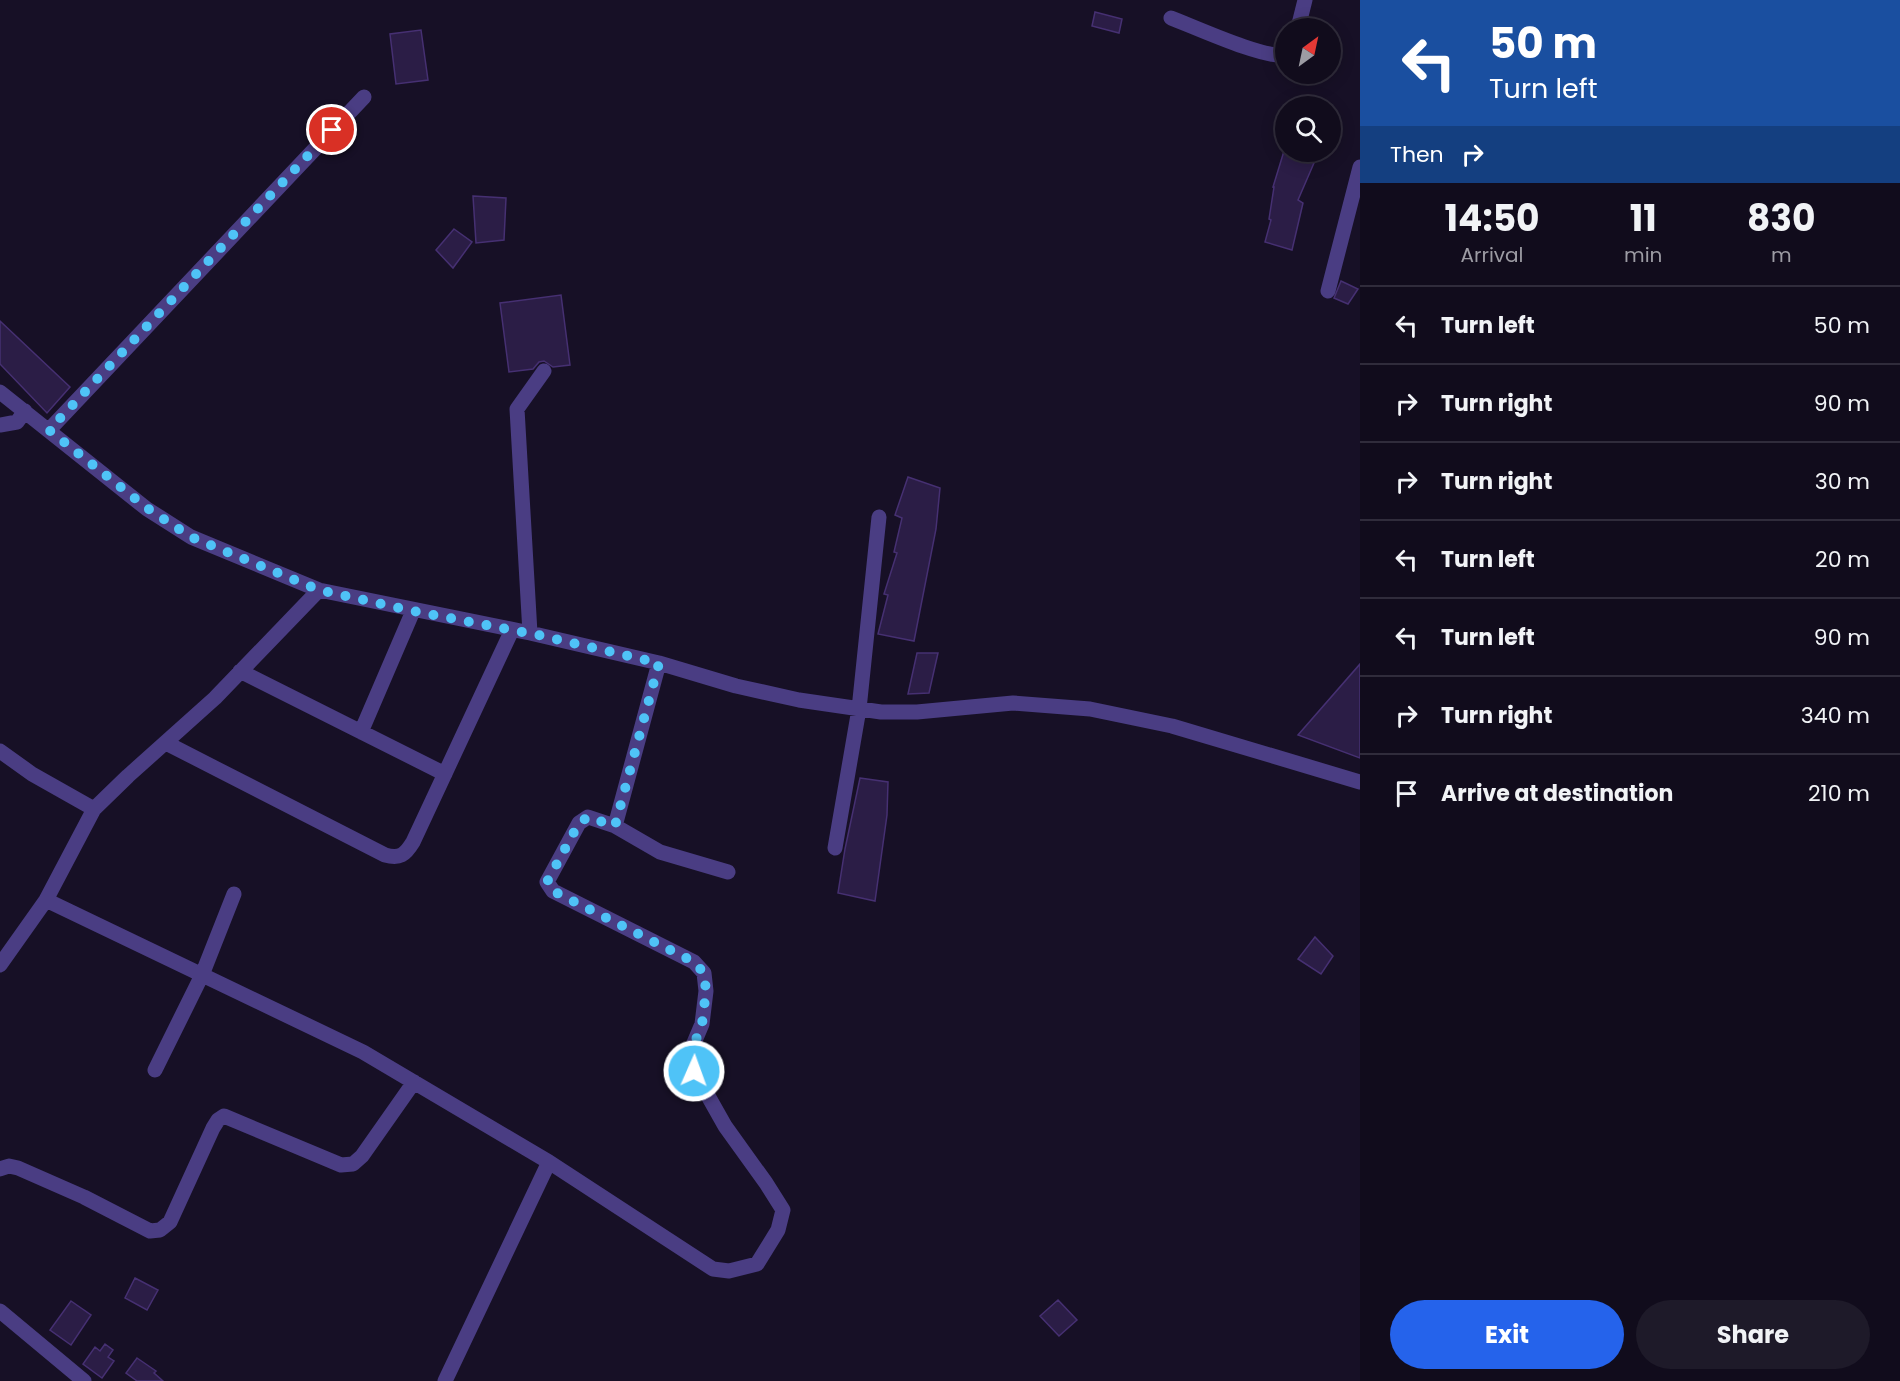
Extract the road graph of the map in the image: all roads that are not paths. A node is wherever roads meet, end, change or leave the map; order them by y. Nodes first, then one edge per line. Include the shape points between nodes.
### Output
1 (1305, 0) edge
2 (1171, 18) dead end
3 (1300, 18) edge
4 (1275, 55) edge
5 (364, 97) dead end
6 (1360, 167) edge
7 (1328, 291) dead end
8 (544, 371) dead end
9 (0, 392) edge
10 (25, 411) junction
11 (0, 425) edge
12 (49, 430) junction
13 (879, 517) dead end
14 (319, 590) junction
15 (413, 611) junction
16 (512, 630) junction
17 (530, 633) junction
18 (659, 663) junction
19 (240, 671) junction
20 (859, 709) junction
21 (361, 732) junction
22 (166, 743) junction
23 (0, 752) edge
24 (445, 774) junction
25 (1360, 782) edge
26 (94, 809) junction
27 (615, 826) junction
28 (835, 848) dead end
29 (728, 872) dead end
30 (234, 894) dead end
31 (46, 900) junction
32 (0, 965) edge
33 (202, 975) junction
34 (155, 1070) dead end
35 (414, 1082) junction
36 (549, 1162) junction
37 (0, 1169) edge
38 (0, 1311) edge
39 (84, 1381) edge
40 (445, 1381) edge

1 - 3 street
2 - 4 street
5 - 12 street
6 - 7 street
8 - 17 street via 517,409
9 - 10 street
10 - 11 street via 17,422
10 - 12 street
12 - 14 street via 147,508 191,537
13 - 20 street
14 - 15 street
14 - 19 street
15 - 16 street
15 - 21 street
16 - 17 street
16 - 24 street
17 - 18 street
18 - 20 street via 736,686
18 - 27 street
19 - 21 street
19 - 22 street
20 - 25 street via 917,712 1014,704 1090,710 1172,726
20 - 28 street
21 - 24 street
22 - 24 street via 396,858 406,853 413,842
22 - 26 street
23 - 26 street
26 - 31 street
27 - 29 street via 660,852
27 - 36 street via 588,817 579,823 547,882 553,891 694,962 704,973 702,1024 692,1050 694,1071 783,1210 778,1230 757,1264 729,1271 713,1269
30 - 33 street
31 - 32 street
31 - 33 street
33 - 34 street
33 - 35 street via 363,1052
35 - 36 street
35 - 37 street via 363,1156 353,1164 341,1165 224,1116 213,1128 170,1222 160,1230 150,1231 18,1168
36 - 40 street
38 - 39 street

